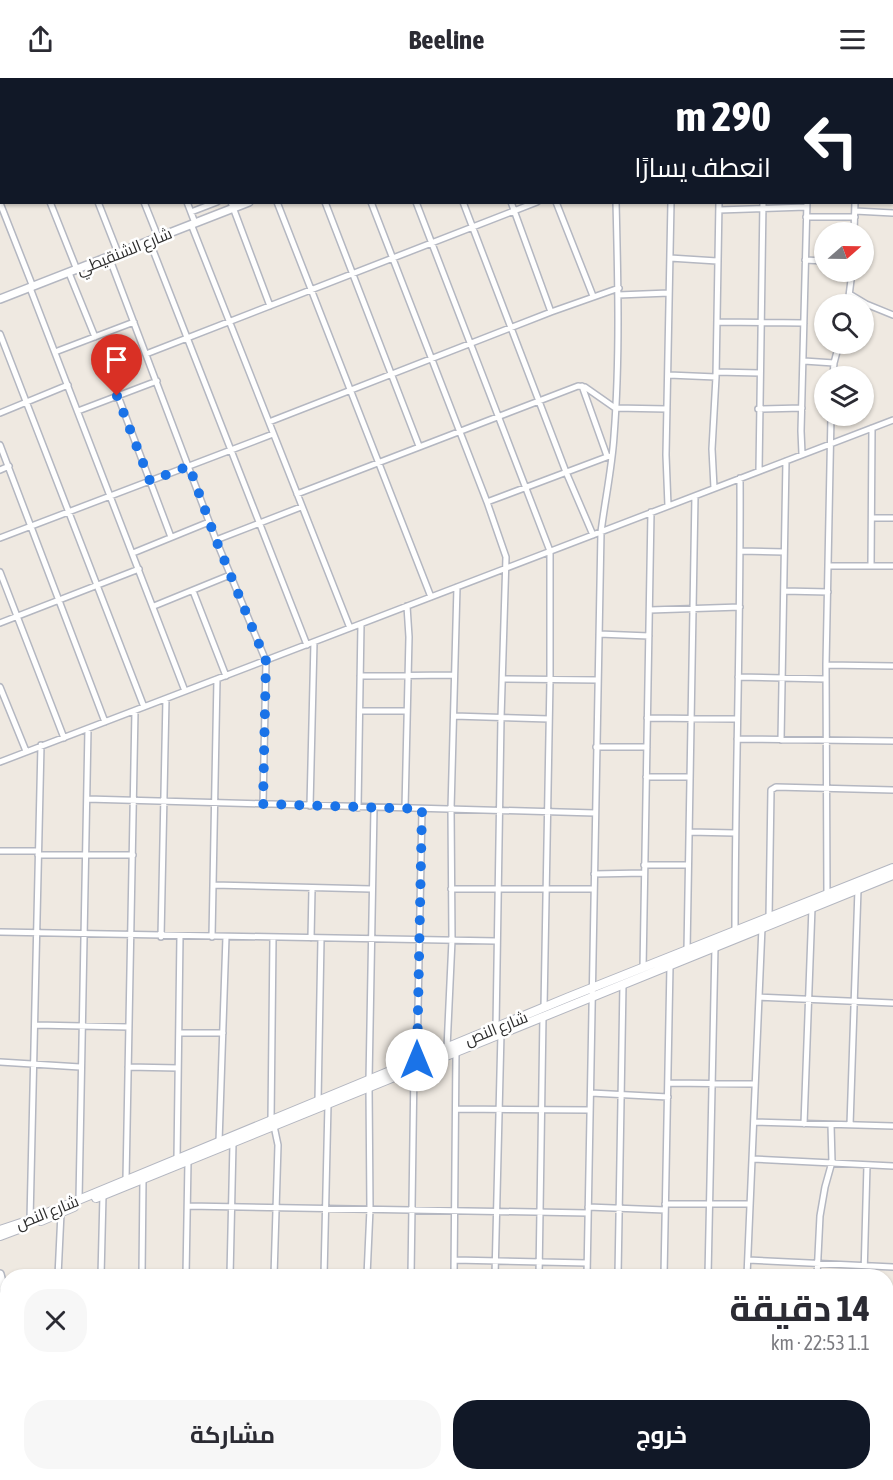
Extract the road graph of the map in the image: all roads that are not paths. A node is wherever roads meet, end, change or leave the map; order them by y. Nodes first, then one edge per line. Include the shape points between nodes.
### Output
1 (0, 204) edge
2 (51, 204) edge
3 (99, 204) edge
4 (145, 204) edge
5 (188, 204) edge
6 (212, 204) edge
7 (278, 204) edge
8 (326, 204) edge
9 (372, 204) edge
10 (417, 204) edge
11 (464, 204) edge
12 (512, 204) edge
13 (532, 204) edge
14 (557, 204) edge
15 (616, 204) edge
16 (671, 204) edge
17 (719, 204) edge
18 (855, 204) edge
19 (806, 205) edge
20 (232, 206) edge
21 (763, 206) edge
22 (719, 210) junction
23 (514, 211) junction
24 (191, 212) junction
25 (893, 213) edge
26 (855, 214) junction
27 (806, 217) junction
28 (855, 222) edge
29 (193, 223) junction
30 (472, 226) junction
31 (158, 237) junction
32 (149, 240) junction
33 (432, 243) junction
34 (118, 253) junction
35 (109, 257) junction
36 (393, 258) junction
37 (670, 258) junction
38 (805, 260) junction
39 (814, 260) edge
40 (717, 261) junction
41 (77, 270) junction
42 (69, 273) junction
43 (353, 273) junction
44 (32, 287) junction
45 (619, 288) junction
46 (310, 290) junction
47 (669, 293) junction
48 (618, 295) junction
49 (593, 296) junction
50 (0, 299) edge
51 (270, 306) junction
52 (874, 307) edge
53 (551, 312) junction
54 (893, 315) edge
55 (134, 322) junction
56 (229, 322) junction
57 (717, 322) junction
58 (761, 322) junction
59 (804, 323) junction
60 (511, 328) junction
61 (0, 334) edge
62 (95, 337) junction
63 (187, 338) junction
64 (471, 343) junction
65 (55, 352) junction
66 (146, 354) junction
67 (836, 354) edge
68 (431, 358) junction
69 (804, 361) junction
70 (834, 363) junction
71 (834, 366) edge
72 (760, 373) junction
73 (392, 374) junction
74 (669, 375) junction
75 (716, 375) junction
76 (157, 381) junction
77 (68, 385) junction
78 (582, 386) junction
79 (350, 391) junction
80 (117, 396) junction
81 (539, 400) junction
82 (27, 402) junction
83 (615, 408) junction
84 (802, 408) junction
85 (668, 409) junction
86 (758, 409) junction
87 (78, 411) junction
88 (0, 413) edge
89 (499, 415) junction
90 (893, 420) edge
91 (269, 423) junction
92 (831, 426) edge
93 (872, 428) junction
94 (459, 431) junction
95 (273, 434) junction
96 (830, 444) junction
97 (0, 445) edge
98 (419, 446) junction
99 (230, 451) junction
100 (802, 454) junction
101 (610, 456) junction
102 (786, 461) junction
103 (378, 462) junction
104 (9, 466) junction
105 (189, 466) junction
106 (0, 470) edge
107 (759, 471) junction
108 (566, 472) junction
109 (740, 478) junction
110 (150, 481) junction
111 (526, 487) junction
112 (714, 488) junction
113 (297, 494) junction
114 (110, 496) junction
115 (695, 496) junction
116 (487, 502) junction
117 (668, 506) junction
118 (301, 507) junction
119 (70, 512) junction
120 (651, 512) junction
121 (873, 518) junction
122 (893, 518) edge
123 (209, 522) junction
124 (258, 523) junction
125 (31, 526) junction
126 (601, 532) junction
127 (593, 535) junction
128 (171, 537) junction
129 (0, 538) edge
130 (216, 540) junction
131 (550, 551) junction
132 (740, 551) junction
133 (784, 552) junction
134 (133, 553) junction
135 (828, 566) junction
136 (871, 566) junction
137 (893, 566) edge
138 (506, 568) junction
139 (139, 569) junction
140 (0, 573) edge
141 (230, 575) junction
142 (98, 585) junction
143 (457, 587) junction
144 (193, 591) junction
145 (784, 591) junction
146 (828, 592) junction
147 (431, 597) junction
148 (58, 601) junction
149 (154, 606) junction
150 (407, 606) junction
151 (740, 607) junction
152 (693, 608) junction
153 (650, 610) junction
154 (18, 616) junction
155 (0, 623) edge
156 (361, 624) junction
157 (350, 628) junction
158 (599, 634) junction
159 (649, 636) junction
160 (314, 642) junction
161 (307, 645) junction
162 (266, 661) junction
163 (826, 665) junction
164 (893, 666) edge
165 (407, 675) junction
166 (454, 675) junction
167 (226, 676) junction
168 (360, 676) junction
169 (738, 677) junction
170 (783, 678) junction
171 (217, 679) junction
172 (503, 679) junction
173 (826, 679) junction
174 (550, 680) junction
175 (598, 680) junction
176 (0, 687) edge
177 (185, 691) junction
178 (166, 699) junction
179 (144, 707) junction
180 (135, 711) junction
181 (360, 711) junction
182 (406, 711) junction
183 (454, 717) junction
184 (501, 718) junction
185 (647, 718) junction
186 (549, 719) junction
187 (692, 719) junction
188 (737, 719) junction
189 (105, 722) junction
190 (88, 729) junction
191 (63, 738) junction
192 (736, 739) junction
193 (781, 740) junction
194 (826, 741) junction
195 (893, 741) edge
196 (41, 745) junction
197 (596, 747) junction
198 (646, 747) junction
199 (26, 751) junction
200 (0, 762) edge
201 (646, 777) junction
202 (690, 777) junction
203 (827, 789) junction
204 (893, 790) edge
205 (87, 799) junction
206 (134, 801) junction
207 (164, 803) junction
208 (214, 803) junction
209 (263, 804) junction
210 (310, 806) junction
211 (358, 808) junction
212 (374, 808) junction
213 (405, 808) junction
214 (422, 809) junction
215 (451, 810) junction
216 (499, 811) junction
217 (548, 812) junction
218 (595, 813) junction
219 (689, 832) junction
220 (735, 834) junction
221 (0, 851) edge
222 (38, 853) junction
223 (133, 855) junction
224 (85, 856) junction
225 (644, 865) junction
226 (688, 865) junction
227 (893, 868) edge
228 (644, 873) junction
229 (594, 874) junction
230 (893, 875) edge
231 (213, 885) junction
232 (312, 889) junction
233 (371, 889) junction
234 (593, 889) junction
235 (452, 890) junction
236 (497, 890) junction
237 (545, 890) junction
238 (858, 890) junction
239 (827, 898) junction
240 (812, 907) junction
241 (769, 918) junction
242 (762, 927) junction
243 (735, 931) junction
244 (0, 932) edge
245 (37, 933) junction
246 (84, 935) junction
247 (132, 936) junction
248 (161, 936) junction
249 (180, 936) junction
250 (212, 937) junction
251 (226, 937) junction
252 (273, 938) junction
253 (311, 938) junction
254 (321, 939) junction
255 (370, 939) junction
256 (419, 939) junction
257 (452, 940) junction
258 (496, 941) junction
259 (715, 947) junction
260 (687, 951) junction
261 (670, 966) junction
262 (643, 969) junction
263 (623, 984) junction
264 (592, 993) junction
265 (759, 998) junction
266 (809, 999) junction
267 (855, 1000) junction
268 (893, 1003) edge
269 (544, 1012) junction
270 (36, 1025) junction
271 (82, 1025) junction
272 (129, 1027) junction
273 (498, 1030) junction
274 (179, 1033) junction
275 (223, 1033) junction
276 (447, 1048) junction
277 (456, 1051) junction
278 (0, 1062) edge
279 (34, 1064) junction
280 (416, 1064) junction
281 (80, 1067) junction
282 (128, 1067) junction
283 (178, 1068) junction
284 (668, 1083) junction
285 (369, 1084) junction
286 (712, 1084) junction
287 (755, 1084) junction
288 (591, 1093) junction
289 (622, 1095) junction
290 (668, 1097) junction
291 (318, 1102) junction
292 (328, 1104) junction
293 (457, 1109) junction
294 (500, 1110) junction
295 (542, 1110) junction
296 (590, 1110) junction
297 (754, 1122) junction
298 (273, 1124) junction
299 (804, 1125) junction
300 (831, 1125) junction
301 (850, 1125) junction
302 (893, 1126) edge
303 (219, 1143) junction
304 (233, 1143) junction
305 (752, 1159) junction
306 (177, 1160) junction
307 (188, 1161) junction
308 (832, 1162) junction
309 (867, 1165) junction
310 (893, 1166) edge
311 (126, 1180) junction
312 (143, 1180) junction
313 (103, 1195) junction
314 (79, 1200) junction
315 (750, 1204) junction
316 (188, 1206) junction
317 (709, 1206) junction
318 (231, 1207) junction
319 (665, 1207) junction
320 (277, 1208) junction
321 (327, 1209) junction
322 (370, 1209) junction
323 (411, 1209) junction
324 (619, 1209) junction
325 (454, 1210) junction
326 (588, 1210) junction
327 (497, 1211) junction
328 (61, 1213) junction
329 (540, 1213) junction
330 (30, 1220) junction
331 (0, 1230) edge
332 (0, 1236) edge
333 (455, 1260) junction
334 (496, 1260) junction
335 (748, 1260) junction
336 (539, 1263) junction
337 (587, 1263) junction
338 (818, 1263) junction
339 (865, 1266) junction
340 (893, 1267) edge
341 (58, 1269) edge
342 (101, 1269) edge
343 (142, 1269) edge
344 (186, 1269) edge
345 (230, 1269) edge
346 (274, 1269) edge
347 (324, 1269) edge
348 (367, 1269) edge
349 (411, 1269) edge
350 (454, 1269) edge
351 (495, 1269) edge
352 (539, 1269) edge
353 (587, 1269) edge
354 (618, 1269) edge
355 (664, 1269) edge
356 (708, 1269) edge
357 (747, 1269) edge
358 (818, 1269) edge
359 (865, 1269) edge

1 - 44 street
2 - 41 street
3 - 34 street
4 - 31 street
5 - 24 street
6 - 24 street
7 - 46 street
8 - 43 street
9 - 36 street
10 - 33 street
11 - 30 street
12 - 23 street
13 - 23 street
14 - 49 street
15 - 45 street
16 - 37 street
17 - 22 street
18 - 26 street
19 - 21 street
19 - 27 street
20 - 29 street, شارع الشنقيطي
20 - 51 street
21 - 22 street
21 - 58 street
22 - 40 street
23 - 30 street
23 - 53 street
24 - 29 street
25 - 26 street
26 - 27 street
26 - 28 street
27 - 38 street
29 - 31 street, شارع الشنقيطي
29 - 56 street
30 - 33 street
30 - 60 street
31 - 32 street, شارع الشنقيطي
32 - 34 street, شارع الشنقيطي
32 - 63 street
33 - 36 street
33 - 64 street
34 - 35 street, شارع الشنقيطي
35 - 41 street, شارع الشنقيطي
35 - 55 street
36 - 43 street
36 - 68 street
37 - 40 street
37 - 47 street
38 - 39 street
38 - 59 street
40 - 57 street
41 - 42 street, شارع الشنقيطي
42 - 44 street, شارع الشنقيطي
42 - 62 street
43 - 46 street
43 - 73 street
44 - 50 street, شارع الشنقيطي
44 - 65 street
45 - 48 street
45 - 49 street
46 - 51 street
46 - 79 street
47 - 48 street
47 - 74 street
48 - 83 street
49 - 53 street
51 - 56 street
52 - 54 street
53 - 60 street
55 - 62 street
55 - 66 street
56 - 63 street
56 - 91 street
57 - 58 street
57 - 75 street
58 - 59 street
58 - 72 street
59 - 69 street
60 - 64 street
60 - 81 street
61 - 82 street
62 - 65 street
63 - 66 street
63 - 99 street
64 - 68 street
64 - 89 street
65 - 77 street
66 - 76 street
67 - 70 street
68 - 73 street
68 - 94 street
69 - 70 street
69 - 84 street
70 - 71 street
72 - 75 street
72 - 86 street
73 - 79 street
73 - 98 street
74 - 75 street
74 - 85 street
75 - 112 street
76 - 80 street
76 - 105 street
77 - 82 street
77 - 87 street
78 - 81 street
78 - 83 street
78 - 101 street
79 - 91 street
79 - 103 street
80 - 87 street
80 - 110 street
81 - 89 street
81 - 108 street
82 - 88 street
82 - 119 street
83 - 85 street
83 - 101 street
84 - 86 street
84 - 100 street
85 - 117 street
86 - 107 street
87 - 114 street
89 - 94 street
89 - 111 street
90 - 93 street
91 - 95 street
92 - 96 street
93 - 96 street
93 - 121 street
94 - 98 street
94 - 116 street
95 - 99 street
95 - 113 street
96 - 100 street
96 - 135 street
97 - 104 street
98 - 103 street
99 - 105 street
99 - 124 street
100 - 102 street
101 - 108 street
101 - 126 street
102 - 107 street
102 - 133 street
103 - 113 street
103 - 147 street
104 - 106 street
104 - 125 street
105 - 110 street
105 - 123 street
107 - 109 street
108 - 111 street
108 - 127 street
109 - 112 street
109 - 132 street
110 - 114 street
110 - 128 street
111 - 116 street
111 - 131 street
112 - 115 street
113 - 118 street
114 - 119 street
114 - 134 street
115 - 117 street
115 - 152 street
116 - 138 street via 504,550
117 - 120 street
118 - 124 street
118 - 157 street
119 - 125 street
119 - 142 street
120 - 126 street
120 - 153 street
121 - 122 street
121 - 136 street
123 - 128 street
123 - 130 street
124 - 130 street
124 - 161 street
125 - 129 street
125 - 148 street
126 - 127 street
126 - 158 street
127 - 131 street
128 - 134 street
130 - 141 street
131 - 138 street
131 - 174 street
132 - 133 street
132 - 151 street
133 - 145 street
134 - 139 street
135 - 136 street
135 - 146 street
136 - 137 street
138 - 143 street
138 - 172 street
139 - 142 street
139 - 149 street
140 - 154 street
141 - 144 street
141 - 162 street
142 - 148 street
142 - 179 street
143 - 147 street
143 - 166 street
144 - 149 street
144 - 167 street
145 - 146 street
145 - 170 street
146 - 163 street
147 - 150 street
148 - 154 street
148 - 189 street
149 - 177 street
150 - 156 street
150 - 165 street
151 - 152 street
151 - 169 street
152 - 153 street
152 - 187 street
153 - 159 street
154 - 155 street
154 - 191 street
156 - 157 street
156 - 168 street
157 - 160 street
158 - 159 street
158 - 175 street
159 - 185 street
160 - 161 street
160 - 210 street
161 - 162 street
162 - 167 street
162 - 209 street
163 - 164 street
163 - 173 street
165 - 166 street
165 - 168 street
165 - 182 street
166 - 183 street
167 - 171 street
168 - 181 street
169 - 170 street
169 - 188 street
170 - 173 street
170 - 193 street
171 - 177 street
171 - 208 street
172 - 174 street
172 - 184 street
173 - 194 street
174 - 175 street
174 - 186 street
175 - 197 street
176 - 199 street
177 - 178 street
178 - 179 street
178 - 207 street
179 - 180 street
180 - 189 street
180 - 206 street
181 - 182 street
181 - 211 street
182 - 213 street
183 - 184 street
183 - 215 street
184 - 186 street
184 - 216 street
185 - 187 street
185 - 198 street
186 - 217 street
187 - 188 street
187 - 202 street
188 - 192 street
189 - 190 street
190 - 191 street
190 - 205 street
191 - 196 street
192 - 193 street
192 - 220 street
193 - 194 street
194 - 195 street
194 - 203 street
196 - 199 street
196 - 222 street
197 - 198 street
197 - 218 street
198 - 201 street
199 - 200 street
201 - 202 street
201 - 225 street
202 - 219 street
203 - 204 street
203 - 239 street
203 - 241 street via 771,790
205 - 206 street
205 - 224 street
206 - 207 street
206 - 223 street
207 - 208 street
207 - 248 street
208 - 209 street
208 - 231 street
209 - 210 street
210 - 211 street
211 - 212 street
212 - 213 street
212 - 233 street
213 - 214 street
214 - 215 street
214 - 256 street
215 - 216 street
215 - 235 street
216 - 217 street
216 - 236 street
217 - 218 street
217 - 237 street
218 - 229 street
219 - 220 street
219 - 226 street
220 - 243 street
221 - 222 street
222 - 224 street
222 - 245 street
223 - 224 street
223 - 247 street
224 - 246 street
225 - 226 street
225 - 228 street
226 - 260 street
227 - 239 main road, شارع النص
228 - 229 street
228 - 262 street
229 - 234 street
230 - 238 main road, شارع النص
231 - 232 street
231 - 250 street
232 - 233 street
232 - 253 street
233 - 255 street
234 - 237 street
234 - 264 street
235 - 236 street
235 - 257 street
236 - 237 street
236 - 258 street
237 - 269 street
238 - 239 main road, شارع النص
238 - 267 street
239 - 240 main road, شارع النص
239 - 241 main road, شارع النص
240 - 242 main road, شارع النص
240 - 266 street
241 - 243 main road, شارع النص
242 - 259 main road, شارع النص
242 - 265 street
243 - 260 main road, شارع النص
244 - 245 street
245 - 246 street
245 - 270 street
246 - 247 street
246 - 271 street
247 - 248 street
247 - 272 street
248 - 249 street
249 - 250 street
249 - 274 street
250 - 251 street
251 - 252 street
251 - 275 street
252 - 253 street
252 - 298 street
253 - 254 street
254 - 255 street
254 - 291 street
255 - 256 street
255 - 285 street
256 - 257 street
256 - 280 street
257 - 258 street
257 - 276 street
258 - 273 street
259 - 261 main road, شارع النص
259 - 286 street
260 - 262 main road, شارع النص
261 - 263 main road, شارع النص
261 - 284 street
262 - 264 main road, شارع النص
263 - 264 main road, شارع النص
263 - 289 street
264 - 269 main road, شارع النص
264 - 288 street
265 - 266 street
265 - 287 street
266 - 267 street
266 - 299 street
267 - 268 street
267 - 301 street
269 - 273 main road, شارع النص
269 - 295 street
270 - 271 street
270 - 279 street
271 - 272 street
271 - 281 street
272 - 282 street
273 - 276 main road, شارع النص
273 - 277 main road, شارع النص
273 - 294 street
274 - 275 street
274 - 283 street
275 - 303 street
276 - 280 main road, شارع النص
277 - 280 main road, شارع النص
277 - 293 street
278 - 279 street
279 - 281 street
279 - 330 street
280 - 285 main road, شارع النص
280 - 323 street
281 - 314 street
282 - 283 street
282 - 311 street
283 - 306 street
284 - 286 street
284 - 290 street
285 - 291 main road, شارع النص
285 - 292 main road, شارع النص
285 - 322 street
286 - 287 street
286 - 317 street
287 - 297 street
288 - 289 street
288 - 296 street
289 - 290 street
289 - 324 street
290 - 319 street
291 - 298 main road, شارع النص
292 - 298 main road, شارع النص
292 - 321 street
293 - 294 street
293 - 325 street
294 - 295 street
294 - 327 street
295 - 296 street
295 - 329 street
296 - 326 street
297 - 299 street
297 - 305 street
298 - 303 main road, شارع النص
298 - 304 main road, شارع النص
298 - 320 street via 278,1145
299 - 300 street
300 - 301 street
300 - 308 street
301 - 302 street
303 - 306 main road, شارع النص
304 - 307 main road, شارع النص
304 - 318 street
305 - 308 street
305 - 315 street
306 - 311 main road, شارع النص
307 - 312 main road, شارع النص
307 - 316 street
308 - 309 street
308 - 338 street via 822,1206
309 - 310 street
309 - 339 street
311 - 314 main road, شارع النص
312 - 313 main road, شارع النص
312 - 343 street
313 - 328 main road, شارع النص
313 - 342 street
314 - 330 main road, شارع النص
315 - 317 street
315 - 335 street
316 - 318 street
316 - 344 street
317 - 319 street
317 - 356 street
318 - 320 street
318 - 345 street
319 - 324 street
319 - 355 street
320 - 321 street
320 - 346 street
321 - 322 street
321 - 347 street
322 - 323 street
322 - 348 street
323 - 325 street
323 - 349 street
324 - 326 street
324 - 354 street
325 - 327 street
325 - 333 street
326 - 329 street
326 - 337 street
327 - 329 street
327 - 334 street
328 - 332 main road, شارع النص
328 - 341 street
329 - 336 street
330 - 331 main road, شارع النص
333 - 334 street
333 - 350 street
334 - 336 street
334 - 351 street
335 - 338 street
335 - 357 street
336 - 337 street
336 - 352 street
337 - 353 street
338 - 339 street
338 - 358 street
339 - 340 street
339 - 359 street

